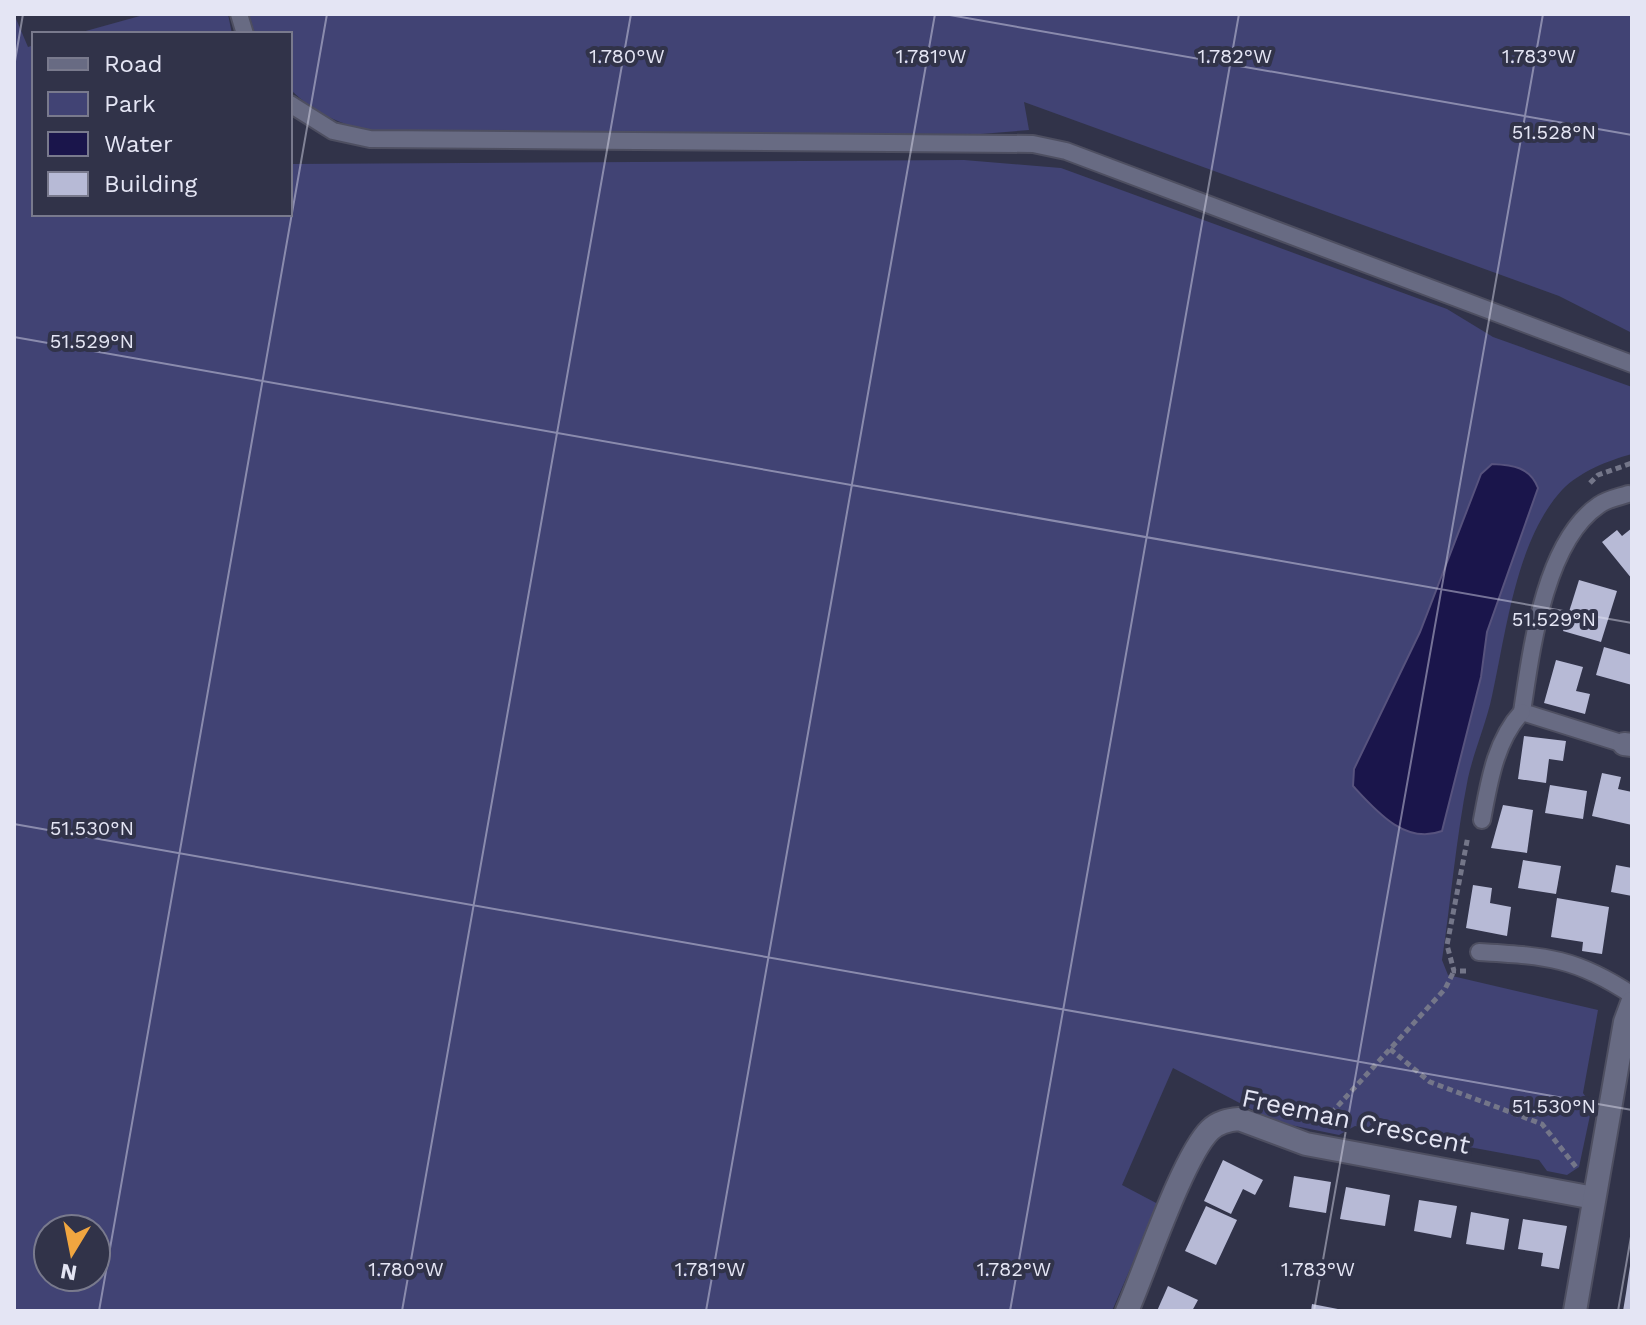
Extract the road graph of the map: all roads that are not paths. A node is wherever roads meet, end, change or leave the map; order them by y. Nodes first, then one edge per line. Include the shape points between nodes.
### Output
1 (292, 105) edge
2 (1632, 364) edge
3 (1628, 494) dead end
4 (1522, 712) junction
5 (1628, 744) edge
6 (1482, 820) dead end
7 (1479, 952) dead end
8 (1632, 995) edge
9 (1632, 1003) edge
10 (1594, 1198) junction
11 (1127, 1311) edge
12 (1575, 1311) edge

1 - 2 lane via 333,131 370,139 1055,148
3 - 4 lane via 1600,504 1575,528 1544,599
4 - 5 lane
4 - 6 lane via 1509,726 1491,774
7 - 8 lane via 1551,956 1597,972
9 - 10 street
10 - 11 street, Freeman Crescent via 1324,1148 1239,1119 1214,1127 1195,1151
10 - 12 street

